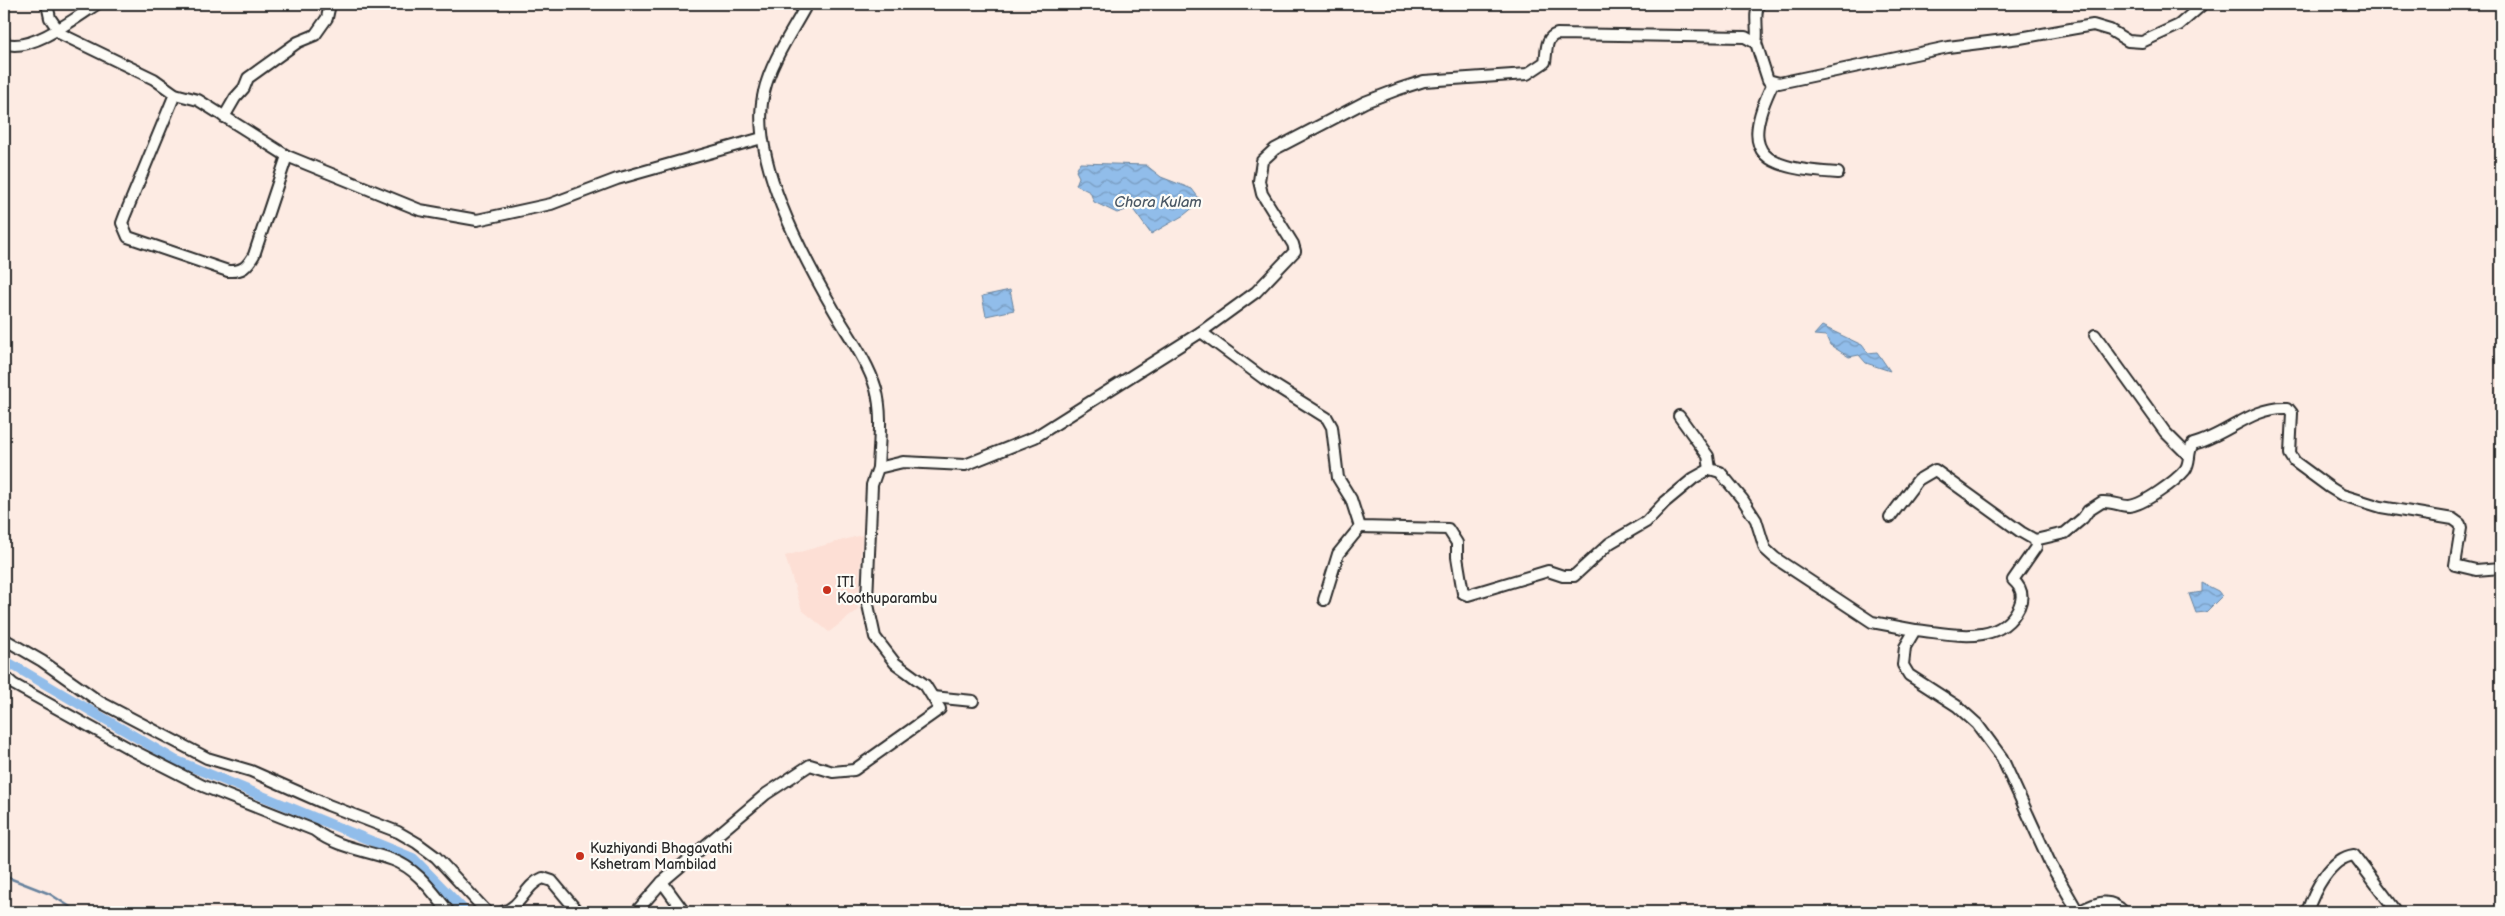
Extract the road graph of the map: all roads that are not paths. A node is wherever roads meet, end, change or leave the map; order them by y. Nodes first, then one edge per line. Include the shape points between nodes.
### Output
1 (47, 4) edge
2 (97, 4) edge
3 (330, 4) edge
4 (807, 4) edge
5 (1759, 4) edge
6 (2203, 4) edge
7 (56, 29) junction
8 (4, 43) edge
9 (1756, 43) junction
10 (1774, 83) junction
11 (175, 94) junction
12 (224, 117) junction
13 (762, 138) junction
14 (287, 156) junction
15 (1838, 173) dead end
16 (1201, 332) junction
17 (2095, 336) dead end
18 (1679, 416) dead end
19 (2190, 456) junction
20 (878, 468) junction
21 (1710, 469) junction
22 (1890, 517) dead end
23 (1360, 527) junction
24 (2035, 540) junction
25 (2501, 568) edge
26 (1324, 600) dead end
27 (1915, 630) junction
28 (1933, 632) junction
29 (4, 639) edge
30 (1905, 647) junction
31 (4, 676) edge
32 (933, 697) junction
33 (974, 702) dead end
34 (662, 882) junction
35 (484, 908) edge
36 (449, 912) edge
37 (499, 912) edge
38 (503, 912) edge
39 (578, 912) edge
40 (636, 912) edge
41 (684, 912) edge
42 (2078, 912) edge
43 (2124, 912) edge
44 (2308, 912) edge
45 (2397, 912) edge

1 - 7 street
2 - 7 street
3 - 12 street via 327,18 315,35 298,42 248,78
4 - 13 street via 769,75 763,94
5 - 9 street via 1756,10
6 - 10 street via 2178,25 2142,42 2128,41 2094,25 1948,47
7 - 8 street via 13,47
7 - 11 street via 87,49 154,79
9 - 10 street via 1766,75
9 - 16 street via 1745,37 1557,34 1549,39 1545,62 1527,74 1424,81 1364,102 1275,149 1262,161 1258,181 1262,194 1295,251 1256,292
10 - 15 street via 1756,124 1760,149 1785,166
11 - 12 street via 198,100
11 - 14 street via 122,223 128,237 228,271 239,271 254,255
12 - 14 street
13 - 14 street via 617,179 551,204 477,220 420,210
13 - 20 street via 771,175 792,229 876,389 880,418
16 - 20 street via 1035,437 965,465 903,462
16 - 23 street via 1264,378 1328,418 1338,478 1351,499
17 - 19 street via 2165,432
18 - 21 street via 1708,456
19 - 24 street via 2185,470 2141,502 2126,506 2102,502 2065,533
19 - 25 street via 2191,446 2216,436 2225,428 2266,410 2288,408 2292,413 2290,454 2295,462 2342,495 2381,507 2453,519 2462,528 2455,565 2476,570
20 - 32 street via 872,485 866,600 875,637 895,664 925,685
21 - 23 street via 1664,502 1646,522 1610,543 1574,576 1548,571 1468,595 1463,593 1457,543 1448,529
21 - 27 street via 1720,472 1743,500 1756,520 1765,549 1775,558 1872,622
22 - 24 street via 1918,480 1935,470
23 - 26 street via 1338,554
24 - 28 street via 2036,547 2013,580 2020,586 2022,595 2012,618 1987,634 1970,636
27 - 28 street
27 - 30 street
28 - 30 street
29 - 35 street via 100,702 207,758 251,771 398,832 436,857
30 - 42 street via 1903,665 1909,675 1957,706 1977,724 2002,758 2051,865
31 - 36 street via 130,749 203,786 314,830 325,839 395,860 418,876
32 - 33 street
32 - 34 street via 940,709 854,770 833,772 810,765 766,794
34 - 40 street
34 - 41 street
35 - 37 street
38 - 39 street via 514,909 534,882 543,878 552,882
42 - 43 street via 2107,901 2117,904
44 - 45 street via 2322,880 2345,857 2354,856

